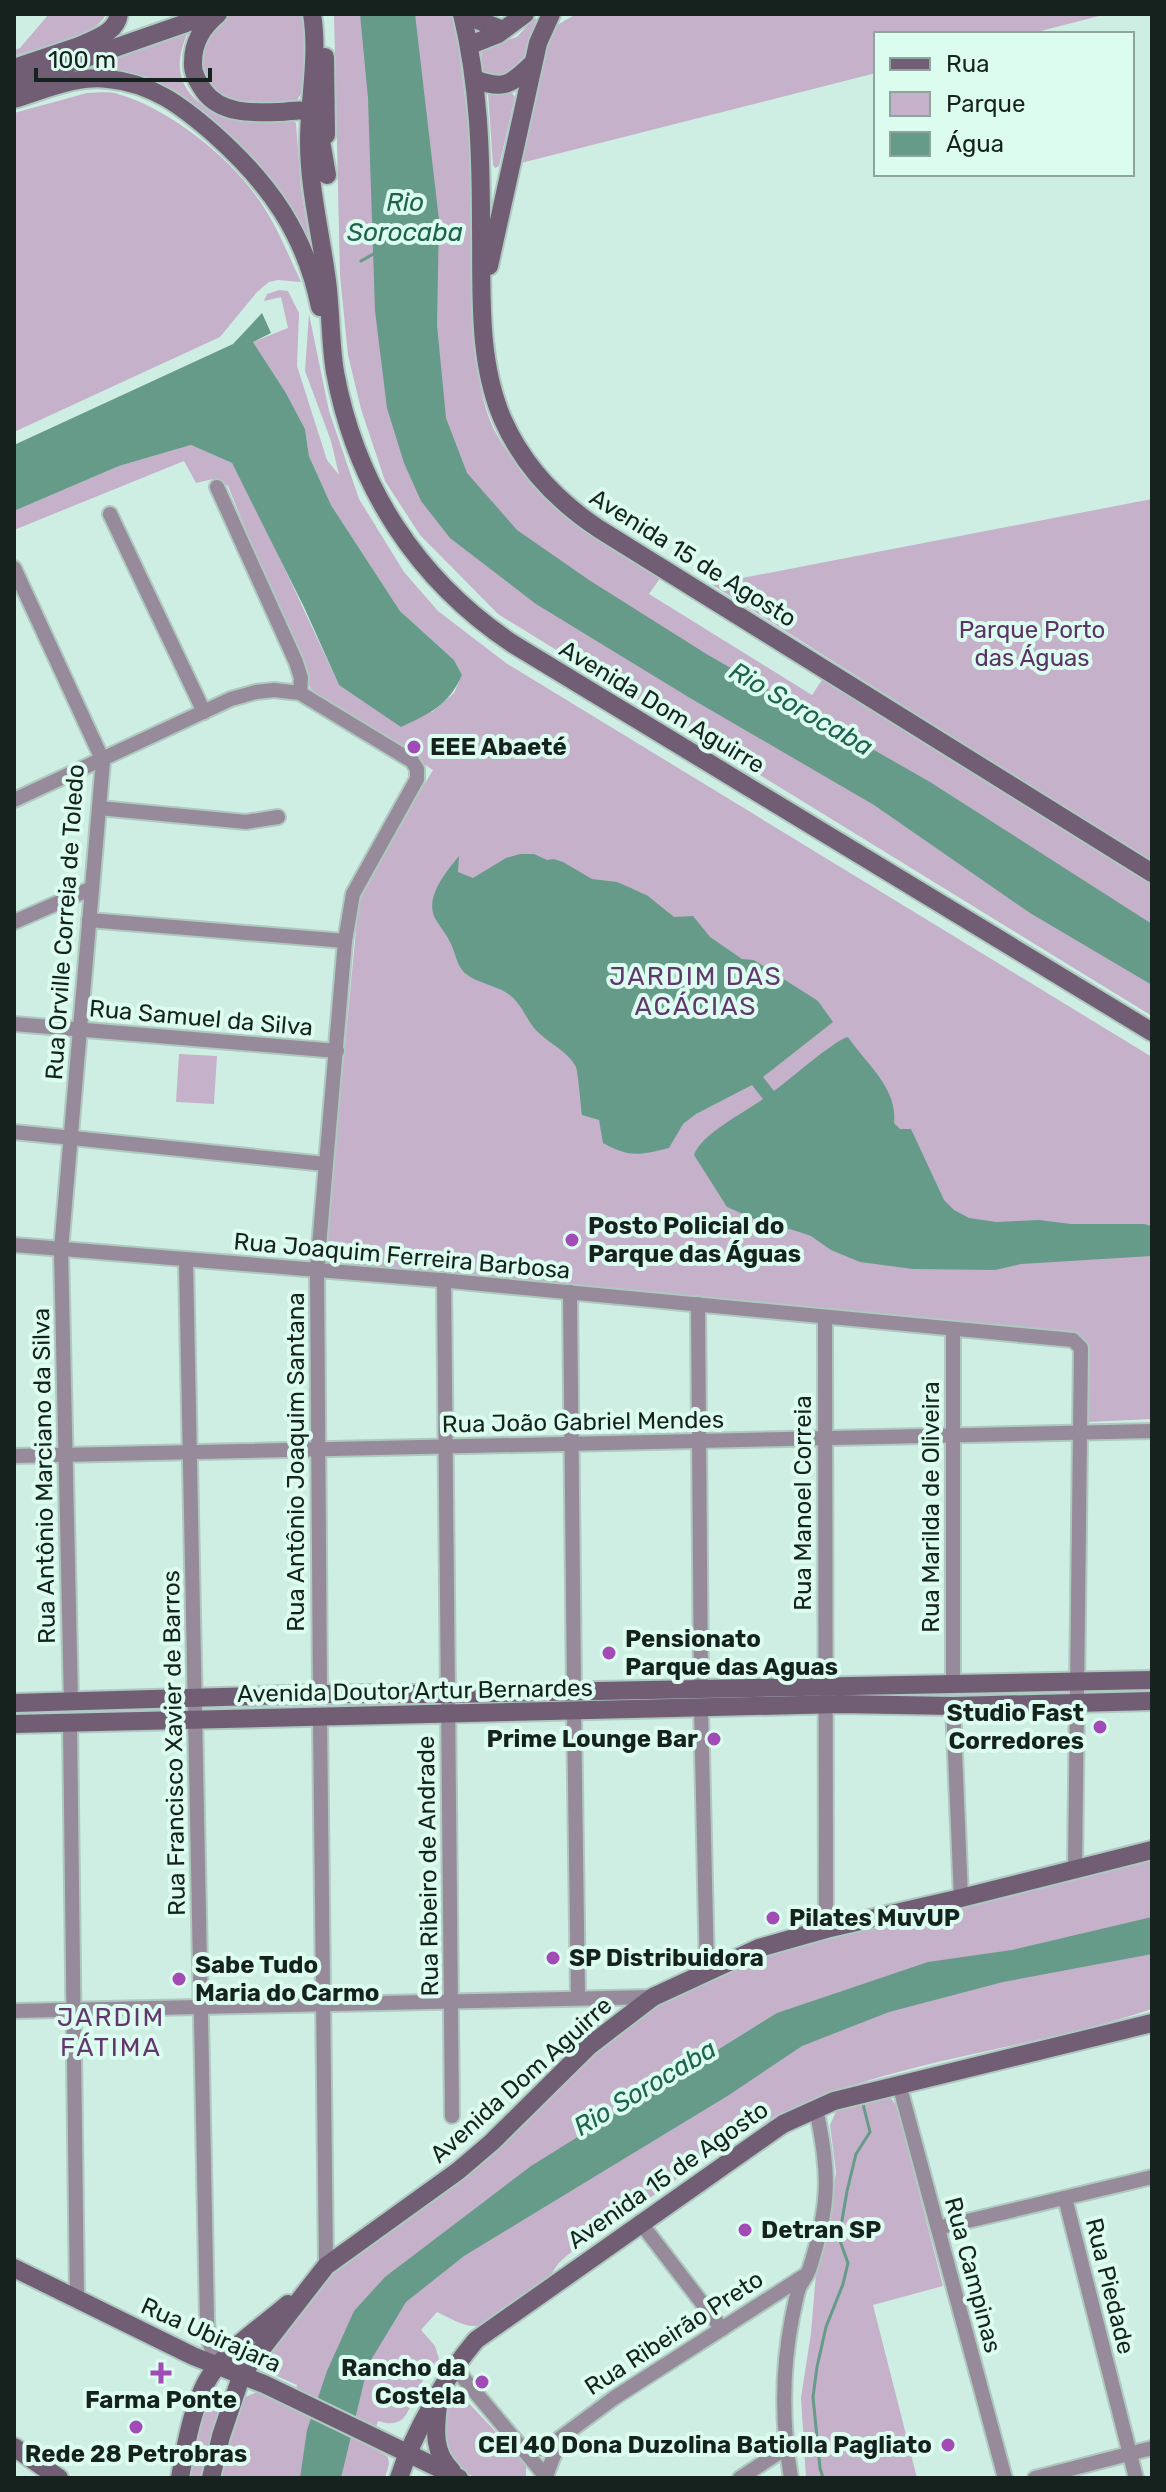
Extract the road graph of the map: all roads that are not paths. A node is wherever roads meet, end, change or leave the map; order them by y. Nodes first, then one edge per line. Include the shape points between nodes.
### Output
1 (119, 14) edge
2 (187, 14) edge
3 (215, 14) edge
4 (312, 14) edge
5 (322, 14) edge
6 (462, 14) edge
7 (525, 14) edge
8 (551, 14) edge
9 (503, 30) junction
10 (470, 45) junction
11 (80, 46) junction
12 (533, 63) junction
13 (14, 68) edge
14 (474, 79) junction
15 (14, 83) edge
16 (312, 91) junction
17 (14, 99) edge
18 (282, 112) junction
19 (310, 112) junction
20 (327, 175) junction
21 (327, 280) junction
22 (482, 292) junction
23 (335, 372) junction
24 (217, 487) dead end
25 (110, 514) dead end
26 (14, 568) edge
27 (300, 693) junction
28 (204, 712) junction
29 (103, 761) junction
30 (14, 800) edge
31 (99, 808) junction
32 (278, 817) dead end
33 (1152, 873) edge
34 (92, 888) junction
35 (89, 920) junction
36 (14, 922) edge
37 (345, 941) junction
38 (14, 1024) edge
39 (80, 1030) junction
40 (1152, 1032) edge
41 (337, 1051) junction
42 (14, 1132) edge
43 (71, 1138) junction
44 (325, 1164) junction
45 (14, 1245) edge
46 (61, 1250) junction
47 (186, 1261) junction
48 (317, 1270) junction
49 (444, 1280) junction
50 (570, 1292) junction
51 (698, 1304) junction
52 (825, 1317) junction
53 (953, 1330) junction
54 (1152, 1431) edge
55 (1082, 1433) junction
56 (953, 1436) junction
57 (825, 1438) junction
58 (699, 1441) junction
59 (572, 1444) junction
60 (446, 1447) junction
61 (318, 1449) junction
62 (189, 1452) junction
63 (66, 1455) junction
64 (14, 1456) edge
65 (1152, 1680) edge
66 (1077, 1681) junction
67 (953, 1684) junction
68 (320, 1694) junction
69 (448, 1694) junction
70 (826, 1696) junction
71 (194, 1698) junction
72 (701, 1699) junction
73 (71, 1701) junction
74 (1152, 1701) edge
75 (574, 1702) junction
76 (1078, 1702) junction
77 (14, 1703) edge
78 (953, 1706) junction
79 (448, 1715) junction
80 (320, 1718) junction
81 (194, 1719) junction
82 (70, 1722) junction
83 (14, 1724) edge
84 (1152, 1850) edge
85 (1075, 1869) junction
86 (961, 1898) junction
87 (826, 1929) junction
88 (707, 1970) junction
89 (653, 1997) junction
90 (578, 1998) junction
91 (607, 1998) junction
92 (451, 2001) junction
93 (323, 2004) junction
94 (202, 2007) junction
95 (73, 2010) junction
96 (14, 2011) edge
97 (621, 2022) junction
98 (1151, 2026) edge
99 (899, 2084) junction
100 (816, 2109) junction
101 (452, 2116) dead end
102 (1152, 2177) edge
103 (1065, 2198) junction
104 (640, 2222) junction
105 (938, 2228) junction
106 (326, 2266) junction
107 (14, 2268) edge
108 (808, 2274) junction
109 (313, 2282) junction
110 (77, 2299) junction
111 (722, 2329) junction
112 (218, 2366) junction
113 (455, 2368) junction
114 (242, 2374) junction
115 (440, 2395) junction
116 (568, 2434) junction
117 (519, 2445) junction
118 (14, 2447) edge
119 (399, 2447) junction
120 (786, 2448) junction
121 (1152, 2448) edge
122 (1130, 2453) junction
123 (546, 2477) edge
124 (59, 2478) edge
125 (180, 2478) edge
126 (211, 2478) edge
127 (399, 2478) edge
128 (460, 2478) edge
129 (740, 2478) edge
130 (791, 2478) edge
131 (1005, 2478) edge
132 (1035, 2478) edge
133 (1136, 2478) edge

1 - 11 main road via 110,31
2 - 11 main road
3 - 15 main road
3 - 18 main road via 197,38 192,67 208,97 224,108
4 - 16 main road, Avenida Dom Aguirre
5 - 20 main road, Avenida Dom Aguirre
6 - 9 main road
6 - 10 main road, Avenida 15 de Agosto
7 - 9 main road
8 - 12 main road
9 - 10 main road
10 - 14 main road, Avenida 15 de Agosto
11 - 13 main road
12 - 14 main road via 508,85
12 - 22 main road
14 - 22 main road, Avenida 15 de Agosto via 480,130
16 - 18 main road via 303,103
16 - 19 main road, Avenida Dom Aguirre
17 - 23 main road via 73,81 106,78 143,85 186,110 248,165 295,230 317,289
18 - 19 main road
19 - 20 main road via 319,129
19 - 21 main road, Avenida Dom Aguirre via 310,156
20 - 21 main road, Avenida Dom Aguirre
21 - 23 main road, Avenida Dom Aguirre
22 - 33 main road, Avenida 15 de Agosto via 487,356 502,419 543,482 574,513
23 - 40 main road, Avenida Dom Aguirre via 355,443 384,511 431,574 480,622
24 - 27 street via 296,662
25 - 28 street
26 - 29 street, Rua Orville Correia de Toledo
27 - 28 street via 256,692
27 - 37 street, Rua Antônio Joaquim Santana via 417,769 417,779 353,894
28 - 29 street
29 - 30 street
29 - 31 street, Rua Orville Correia de Toledo
31 - 32 street via 246,822
31 - 34 street, Rua Orville Correia de Toledo
34 - 35 street, Rua Orville Correia de Toledo
34 - 36 street
35 - 37 street
35 - 39 street, Rua Orville Correia de Toledo
37 - 41 street, Rua Antônio Joaquim Santana
38 - 39 street, Rua Samuel da Silva
39 - 41 street, Rua Samuel da Silva
39 - 43 street, Rua Orville Correia de Toledo
41 - 44 street, Rua Antônio Joaquim Santana
42 - 43 street
43 - 44 street
43 - 46 street, Rua Orville Correia de Toledo
44 - 48 street, Rua Antônio Joaquim Santana
45 - 46 street, Rua Joaquim Ferreira Barbosa
46 - 47 street, Rua Joaquim Ferreira Barbosa
46 - 63 street, Rua Antônio Marciano da Silva
47 - 48 street, Rua Joaquim Ferreira Barbosa
47 - 62 street, Rua Francisco Xavier de Barros
48 - 49 street, Rua Joaquim Ferreira Barbosa
48 - 61 street, Rua Antônio Joaquim Santana
49 - 50 street, Rua Joaquim Ferreira Barbosa
49 - 60 street, Rua Ribeiro de Andrade
50 - 51 street, Rua Joaquim Ferreira Barbosa
50 - 59 street
51 - 52 street, Rua Joaquim Ferreira Barbosa
51 - 58 street
52 - 53 street, Rua Joaquim Ferreira Barbosa
52 - 57 street, Rua Manoel Correia
53 - 55 street, Rua Joaquim Ferreira Barbosa via 1073,1340 1081,1348
53 - 56 street, Rua Marilda de Oliveira
54 - 55 street, Rua João Gabriel Mendes
55 - 56 street, Rua João Gabriel Mendes
55 - 66 street
56 - 57 street, Rua João Gabriel Mendes
56 - 67 street, Rua Marilda de Oliveira
57 - 58 street, Rua João Gabriel Mendes
57 - 70 street, Rua Manoel Correia
58 - 59 street, Rua João Gabriel Mendes
58 - 72 street
59 - 60 street, Rua João Gabriel Mendes
59 - 75 street
60 - 61 street, Rua João Gabriel Mendes
60 - 69 street, Rua Ribeiro de Andrade
61 - 62 street, Rua João Gabriel Mendes
61 - 68 street, Rua Antônio Joaquim Santana
62 - 63 street, Rua João Gabriel Mendes
62 - 71 street, Rua Francisco Xavier de Barros
63 - 64 street, Rua João Gabriel Mendes
63 - 73 street, Rua Antônio Marciano da Silva
65 - 66 main road, Avenida Doutor Artur Bernardes
66 - 67 main road, Avenida Doutor Artur Bernardes
66 - 76 street
67 - 70 main road, Avenida Doutor Artur Bernardes
68 - 69 main road, Avenida Doutor Artur Bernardes
68 - 71 main road, Avenida Doutor Artur Bernardes
69 - 75 main road, Avenida Doutor Artur Bernardes
69 - 79 street, Rua Ribeiro de Andrade
70 - 72 main road, Avenida Doutor Artur Bernardes
70 - 78 main road, Avenida Doutor Artur Bernardes
70 - 87 street, Rua Manoel Correia
71 - 73 main road, Avenida Doutor Artur Bernardes
71 - 81 street, Rua Francisco Xavier de Barros
72 - 75 main road, Avenida Doutor Artur Bernardes
72 - 88 street
73 - 77 main road, Avenida Doutor Artur Bernardes
74 - 76 main road, Avenida Doutor Artur Bernardes
75 - 79 main road, Avenida Doutor Artur Bernardes
75 - 90 street
76 - 78 main road, Avenida Doutor Artur Bernardes
76 - 85 street
78 - 86 street
79 - 80 main road, Avenida Doutor Artur Bernardes
79 - 92 street, Rua Ribeiro de Andrade
80 - 81 main road, Avenida Doutor Artur Bernardes
80 - 93 street
81 - 82 main road, Avenida Doutor Artur Bernardes
81 - 94 street, Rua Francisco Xavier de Barros
82 - 83 main road, Avenida Doutor Artur Bernardes
82 - 95 street
84 - 85 main road, Avenida Dom Aguirre
85 - 86 main road, Avenida Dom Aguirre
86 - 87 main road, Avenida Dom Aguirre
87 - 88 main road, Avenida Dom Aguirre
88 - 89 main road, Avenida Dom Aguirre
89 - 91 street
89 - 97 main road, Avenida Dom Aguirre
90 - 91 street
90 - 92 street
91 - 97 street via 617,2007
92 - 93 street
92 - 101 street, Rua Ribeiro de Andrade
93 - 94 street
93 - 106 street
94 - 95 street
94 - 112 street, Rua Francisco Xavier de Barros via 207,2319
95 - 96 street
95 - 110 street
97 - 106 main road, Avenida Dom Aguirre via 458,2171
98 - 99 main road, Avenida 15 de Agosto
99 - 100 main road, Avenida 15 de Agosto
99 - 105 street, Rua Campinas
100 - 104 main road, Avenida 15 de Agosto via 771,2130
100 - 108 street via 827,2167 827,2204
102 - 103 street
103 - 105 street
103 - 122 street, Rua Piedade
104 - 111 street
104 - 113 main road, Avenida 15 de Agosto via 476,2340
105 - 131 street, Rua Campinas
106 - 109 main road, Avenida Dom Aguirre
107 - 110 main road, Rua Ubirajara
108 - 111 street, Rua Ribeirão Preto
108 - 120 street via 791,2319 784,2382
109 - 112 main road, Avenida Dom Aguirre
109 - 114 main road, Avenida Dom Aguirre
110 - 112 main road, Rua Ubirajara
111 - 116 street, Rua Ribeirão Preto
112 - 114 main road, Rua Ubirajara
112 - 125 main road, Avenida Dom Aguirre via 202,2393
113 - 115 main road, Avenida 15 de Agosto
113 - 117 street
114 - 119 main road, Rua Ubirajara
114 - 126 main road, Avenida Dom Aguirre
115 - 119 main road, Avenida 15 de Agosto
115 - 128 main road via 438,2449
116 - 117 street, Rua Ribeirão Preto via 540,2450
116 - 123 street, Rua Ribeirão Preto
117 - 123 street
118 - 124 main road
119 - 127 main road, Avenida 15 de Agosto
119 - 128 main road
120 - 129 street
120 - 130 street
121 - 122 street
122 - 132 street
122 - 133 street, Rua Piedade

